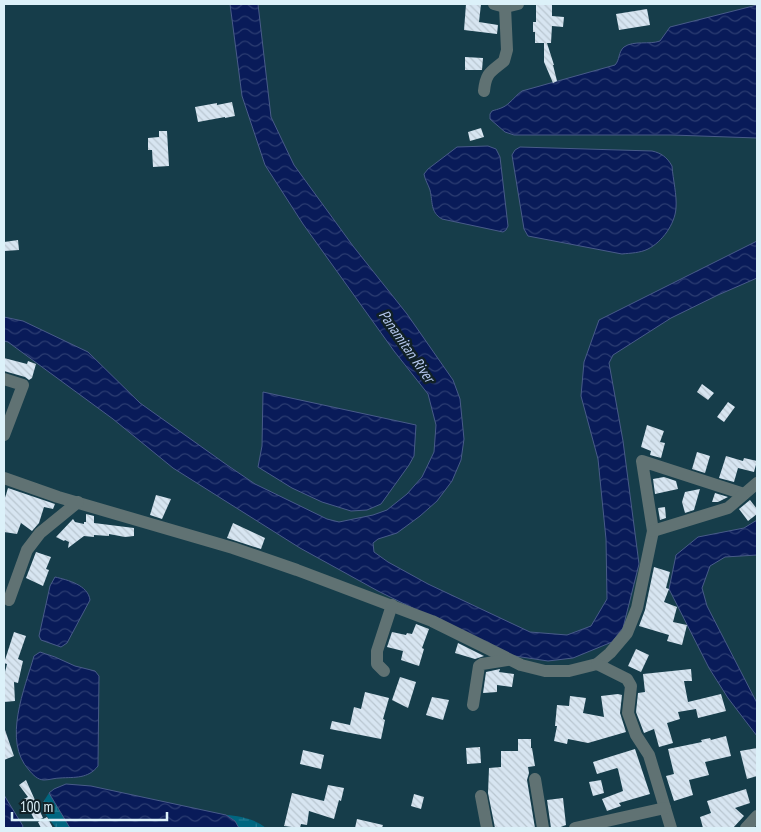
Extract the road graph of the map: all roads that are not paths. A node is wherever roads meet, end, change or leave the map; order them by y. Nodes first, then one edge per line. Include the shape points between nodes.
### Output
1 (518, 4) edge
2 (500, 5) edge
3 (484, 91) dead end
4 (4, 379) edge
5 (4, 435) edge
6 (5, 482) edge
7 (757, 483) edge
8 (744, 494) junction
9 (78, 502) junction
10 (653, 531) junction
11 (9, 600) dead end
12 (392, 605) junction
13 (507, 660) junction
14 (596, 664) junction
15 (384, 671) dead end
16 (474, 705) dead end
17 (535, 779) dead end
18 (482, 796) dead end
19 (665, 808) junction
20 (757, 816) edge
21 (487, 828) edge
22 (543, 828) edge
23 (575, 828) edge
24 (671, 828) edge
25 (746, 828) edge

1 - 2 street
2 - 3 street via 507,50 504,61 485,79
4 - 5 street via 23,385
6 - 9 street
7 - 8 street
8 - 10 street via 728,508
8 - 10 street via 642,461
9 - 11 street via 40,533 27,550
9 - 12 street via 233,548
10 - 14 street via 637,608 627,633
12 - 13 street via 432,621
12 - 15 street via 377,651 377,664
13 - 14 street via 545,671 569,671
13 - 16 street via 480,666
14 - 19 street via 627,679 631,686 628,714 649,756
17 - 22 street
18 - 21 street
19 - 23 street
19 - 24 street
20 - 25 street

